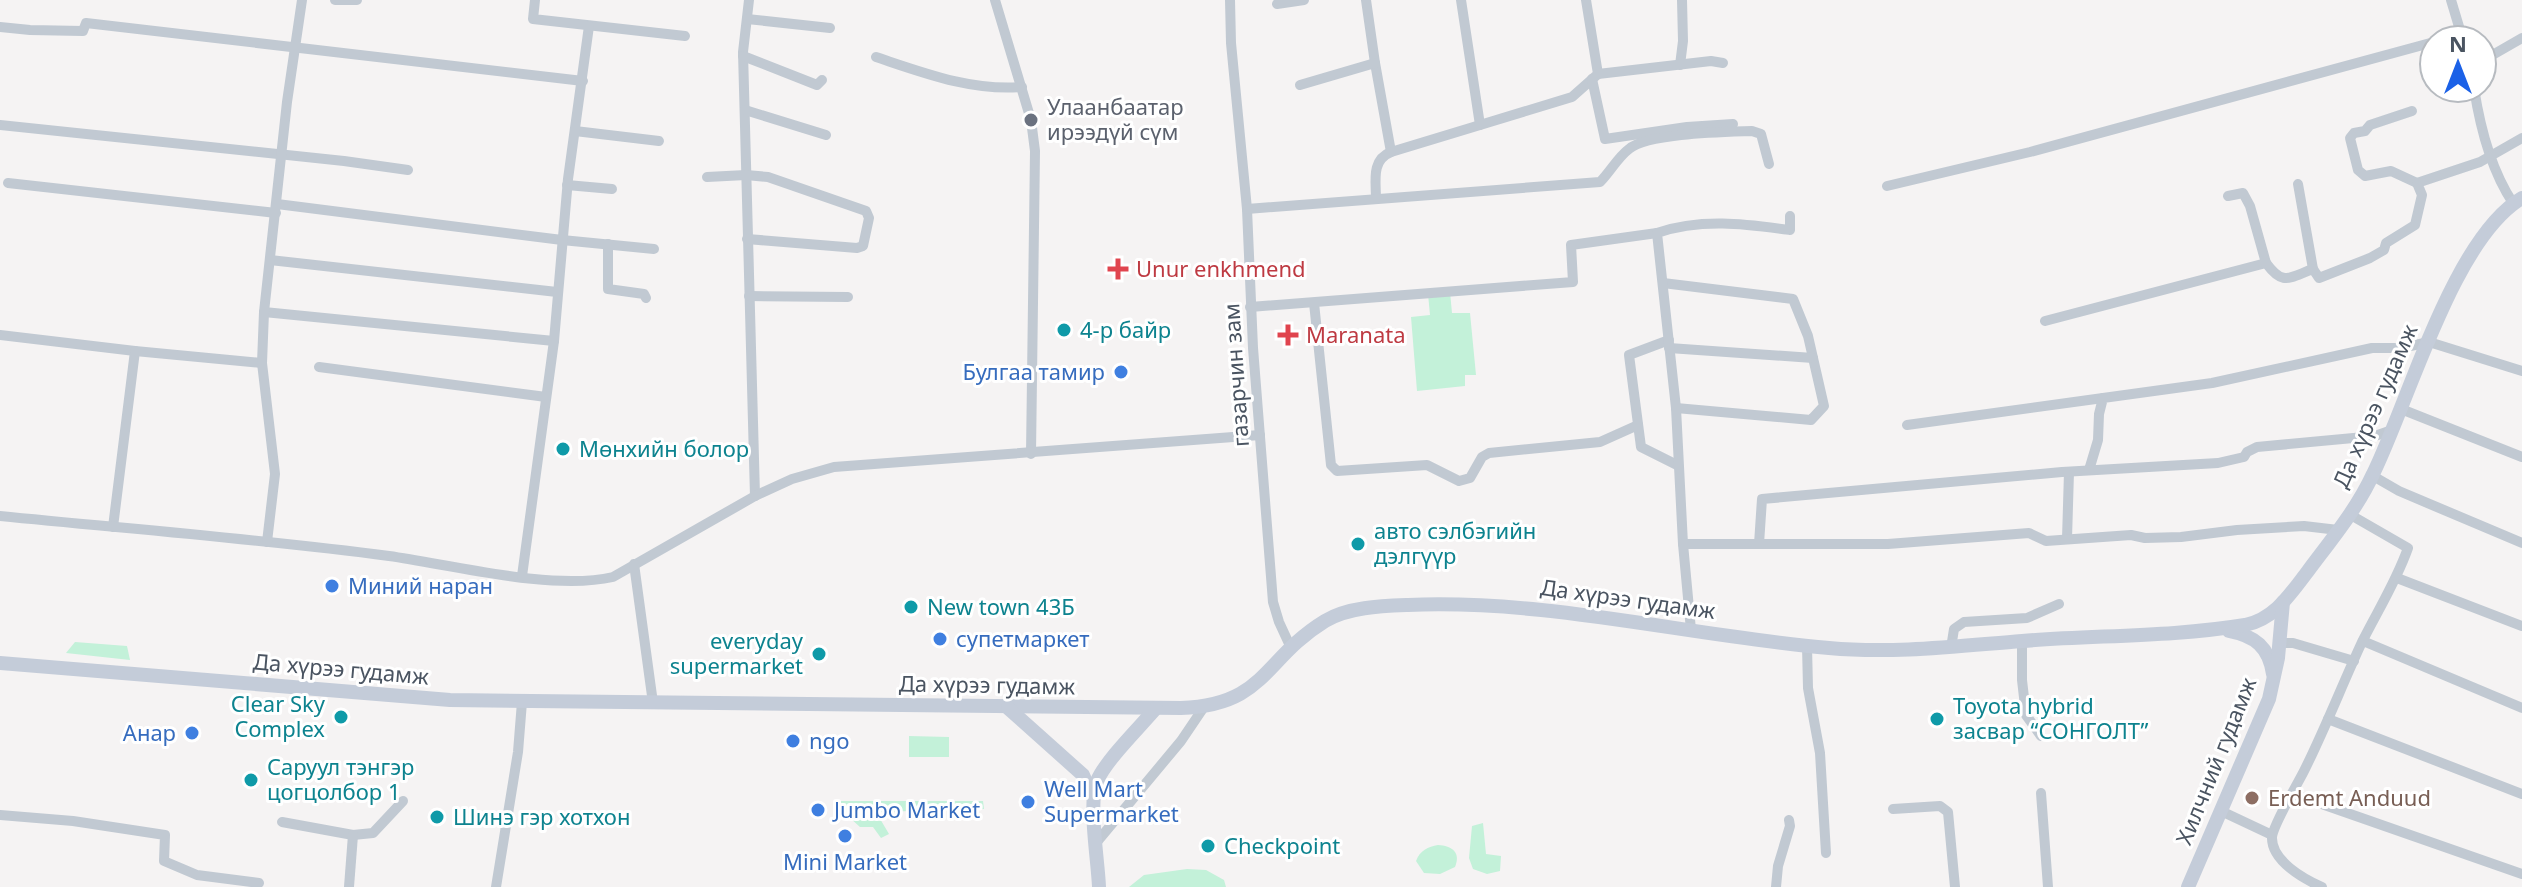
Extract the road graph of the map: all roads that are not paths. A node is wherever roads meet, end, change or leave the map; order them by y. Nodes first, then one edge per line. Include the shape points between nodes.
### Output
1 (302, 0) edge
2 (335, 0) edge
3 (357, 0) edge
4 (535, 0) edge
5 (749, 0) edge
6 (995, 0) edge
7 (1230, 0) edge
8 (1304, 0) edge
9 (1366, 0) edge
10 (1461, 0) edge
11 (1586, 0) edge
12 (1682, 0) edge
13 (2451, 0) edge
14 (1277, 4) dead end
15 (747, 19) junction
16 (2458, 24) edge
17 (589, 26) junction
18 (0, 27) edge
19 (830, 28) dead end
20 (685, 36) dead end
21 (2522, 38) edge
22 (296, 46) junction
23 (2418, 46) edge
24 (2498, 52) edge
25 (743, 56) junction
26 (876, 57) dead end
27 (1375, 63) junction
28 (1723, 63) dead end
29 (1680, 65) junction
30 (1595, 76) junction
31 (822, 80) dead end
32 (583, 81) junction
33 (1300, 85) dead end
34 (1022, 87) junction
35 (2477, 104) edge
36 (745, 110) junction
37 (2412, 111) dead end
38 (1733, 124) dead end
39 (0, 125) edge
40 (1480, 125) junction
41 (575, 131) junction
42 (826, 135) dead end
43 (2522, 138) edge
44 (659, 141) dead end
45 (1391, 152) junction
46 (2491, 154) junction
47 (283, 155) junction
48 (1769, 164) dead end
49 (408, 170) dead end
50 (746, 175) junction
51 (707, 177) dead end
52 (8, 183) dead end
53 (2417, 183) junction
54 (2298, 184) dead end
55 (567, 185) junction
56 (1887, 186) dead end
57 (612, 189) dead end
58 (2228, 196) dead end
59 (1376, 199) junction
60 (2517, 200) edge
61 (277, 208) junction
62 (1247, 209) junction
63 (1790, 216) dead end
64 (1657, 233) junction
65 (747, 239) junction
66 (562, 240) junction
67 (608, 244) junction
68 (654, 249) dead end
69 (270, 260) junction
70 (2266, 263) junction
71 (2313, 269) junction
72 (1663, 283) junction
73 (557, 292) junction
74 (749, 296) junction
75 (848, 297) dead end
76 (646, 298) dead end
77 (1314, 303) junction
78 (1250, 307) junction
79 (264, 312) junction
80 (2045, 321) dead end
81 (0, 335) edge
82 (554, 341) junction
83 (2429, 342) junction
84 (1669, 344) junction
85 (135, 351) junction
86 (1813, 358) junction
87 (262, 363) junction
88 (319, 367) dead end
89 (2522, 371) edge
90 (546, 397) junction
91 (2103, 398) junction
92 (1676, 408) junction
93 (2401, 409) junction
94 (1638, 425) junction
95 (1907, 425) dead end
96 (2392, 430) junction
97 (1260, 435) junction
98 (1031, 454) junction
99 (2522, 457) edge
100 (1677, 465) junction
101 (2089, 470) junction
102 (2069, 472) junction
103 (2373, 476) junction
104 (755, 496) junction
105 (2349, 514) junction
106 (0, 516) edge
107 (113, 527) junction
108 (2338, 530) junction
109 (2067, 539) junction
110 (267, 542) junction
111 (2522, 543) edge
112 (1683, 544) junction
113 (1759, 544) junction
114 (634, 564) junction
115 (522, 576) junction
116 (2397, 578) junction
117 (2283, 602) junction
118 (2059, 604) dead end
119 (2260, 621) junction
120 (2522, 626) edge
121 (2217, 629) junction
122 (1691, 630) junction
123 (2255, 639) junction
124 (2022, 641) junction
125 (2363, 641) junction
126 (2279, 643) junction
127 (1807, 646) junction
128 (1291, 648) junction
129 (1951, 648) junction
130 (2354, 661) junction
131 (0, 663) edge
132 (2273, 681) junction
133 (522, 702) junction
134 (653, 703) junction
135 (1204, 707) junction
136 (1008, 708) junction
137 (1156, 708) junction
138 (2522, 708) edge
139 (2328, 719) junction
140 (2041, 736) dead end
141 (2041, 793) dead end
142 (2293, 794) junction
143 (2522, 794) edge
144 (403, 801) dead end
145 (1094, 805) junction
146 (1893, 809) dead end
147 (2221, 811) junction
148 (0, 815) edge
149 (1789, 820) dead end
150 (282, 822) dead end
151 (353, 835) junction
152 (2272, 835) junction
153 (1096, 843) junction
154 (1826, 853) dead end
155 (2522, 874) edge
156 (259, 883) dead end
157 (349, 887) edge
158 (496, 887) edge
159 (1099, 887) edge
160 (1776, 887) edge
161 (1955, 887) edge
162 (2048, 887) edge
163 (2188, 887) edge
164 (2322, 887) edge

1 - 22 street
2 - 3 street
4 - 17 street via 533,19
5 - 15 street
6 - 34 street
7 - 62 street, газарчин зам
8 - 14 street
9 - 27 street
10 - 40 street
11 - 30 street
12 - 29 street
13 - 16 street
15 - 19 street
15 - 25 street
17 - 20 street
17 - 32 street
18 - 22 street via 83,31 86,23
21 - 24 street
22 - 32 street
22 - 47 street
23 - 56 street
25 - 31 street via 802,81 817,85
25 - 36 street
26 - 34 street via 952,82 993,89
27 - 33 street
27 - 45 street
28 - 29 street
29 - 30 street
30 - 38 street via 1605,139
30 - 40 street via 1572,97
32 - 41 street
34 - 98 street via 1035,151
35 - 46 street
36 - 42 street
36 - 50 street
37 - 53 street via 2350,138 2358,170 2365,176 2391,171
39 - 47 street
40 - 45 street
41 - 44 street
41 - 55 street
43 - 46 street
45 - 59 street via 1378,162
46 - 53 street
46 - 60 street via 2500,184
47 - 49 street
47 - 61 street
48 - 59 street via 1761,134 1686,135 1638,143 1600,182
50 - 51 street
50 - 65 street
50 - 65 street via 768,177 851,205 869,218 863,246 857,248
52 - 61 street
53 - 71 street via 2422,195 2415,225 2370,258 2319,278
54 - 71 street
55 - 57 street
55 - 66 street
58 - 70 street via 2243,193
59 - 62 street
60 - 83 main road, Да хүрээ гудамж via 2475,250
61 - 66 street
61 - 69 street
62 - 78 street, газарчин зам
63 - 64 street via 1790,230 1734,223 1681,225
64 - 72 street
64 - 77 street via 1571,245 1573,282
65 - 74 street
66 - 67 street
66 - 73 street
67 - 68 street
67 - 76 street via 608,289
69 - 73 street
69 - 79 street
70 - 71 street via 2283,280
70 - 80 street
72 - 84 street
72 - 86 street via 1793,299
73 - 82 street
74 - 75 street
74 - 104 street
77 - 78 street
77 - 94 street via 1331,465 1337,471 1427,465 1459,481 1470,478 1489,453 1600,442
78 - 97 street, газарчин зам
79 - 82 street
79 - 87 street
81 - 85 street
82 - 90 street
83 - 89 street
83 - 91 street
83 - 93 main road, Да хүрээ гудамж
84 - 86 street
84 - 92 street
84 - 94 street via 1629,355
85 - 87 street
85 - 107 street
86 - 92 street via 1824,406 1811,420
87 - 110 street via 275,474
88 - 90 street
90 - 115 street
91 - 95 street
91 - 101 street
92 - 100 street
93 - 96 main road, Да хүрээ гудамж
93 - 99 street
94 - 100 street via 1641,447
96 - 101 street via 2257,447 2244,457 2218,463
96 - 103 main road, Да хүрээ гудамж
97 - 98 street
97 - 128 street, газарчин зам via 1273,602
98 - 104 street via 834,467
100 - 112 street
101 - 102 street
102 - 109 street
102 - 113 street via 1762,499
103 - 105 main road, Да хүрээ гудамж
103 - 111 street
104 - 114 street
105 - 108 main road, Да хүрээ гудамж
105 - 116 street via 2408,548
106 - 107 street
107 - 110 street
108 - 109 street via 2304,526 2181,537
108 - 117 main road, Да хүрээ гудамж
109 - 113 street via 2046,541 2029,533 1888,544
110 - 115 street
112 - 113 street
112 - 122 street
114 - 115 street via 594,581
114 - 134 street
116 - 120 street
116 - 125 street
117 - 119 main road, Да хүрээ гудамж
117 - 126 main road, Хилчний гудамж
118 - 129 street via 2027,618 1964,622 1954,629
119 - 121 main road, Да хүрээ гудамж
119 - 123 main road
121 - 123 main road
121 - 124 main road, Да хүрээ гудамж
122 - 127 main road, Да хүрээ гудамж
122 - 128 main road, Да хүрээ гудамж via 1515,606 1405,605 1341,614
123 - 132 main road via 2268,655
124 - 129 main road, Да хүрээ гудамж
124 - 140 street via 2026,715
125 - 130 street
125 - 138 street
126 - 130 street
126 - 132 main road, Хилчний гудамж
127 - 129 main road, Да хүрээ гудамж
127 - 154 street
128 - 135 main road, Да хүрээ гудамж via 1242,695
130 - 139 street
131 - 133 main road, Да хүрээ гудамж via 380,696
132 - 147 main road, Хилчний гудамж
133 - 134 main road, Да хүрээ гудамж
133 - 158 street
134 - 136 main road, Да хүрээ гудамж
135 - 137 main road, Да хүрээ гудамж
135 - 153 street
136 - 137 main road, Да хүрээ гудамж
136 - 145 main road via 1083,775
137 - 145 main road via 1101,774
139 - 142 street
139 - 143 street
141 - 162 street
142 - 152 street
142 - 155 street
144 - 151 street via 373,833
145 - 153 main road
146 - 161 street via 1940,806 1948,812
147 - 152 street
147 - 163 main road, Хилчний гудамж
148 - 156 street via 165,835 164,861 197,875
149 - 160 street
150 - 151 street
151 - 157 street
152 - 164 street via 2274,849 2286,863
153 - 159 main road

